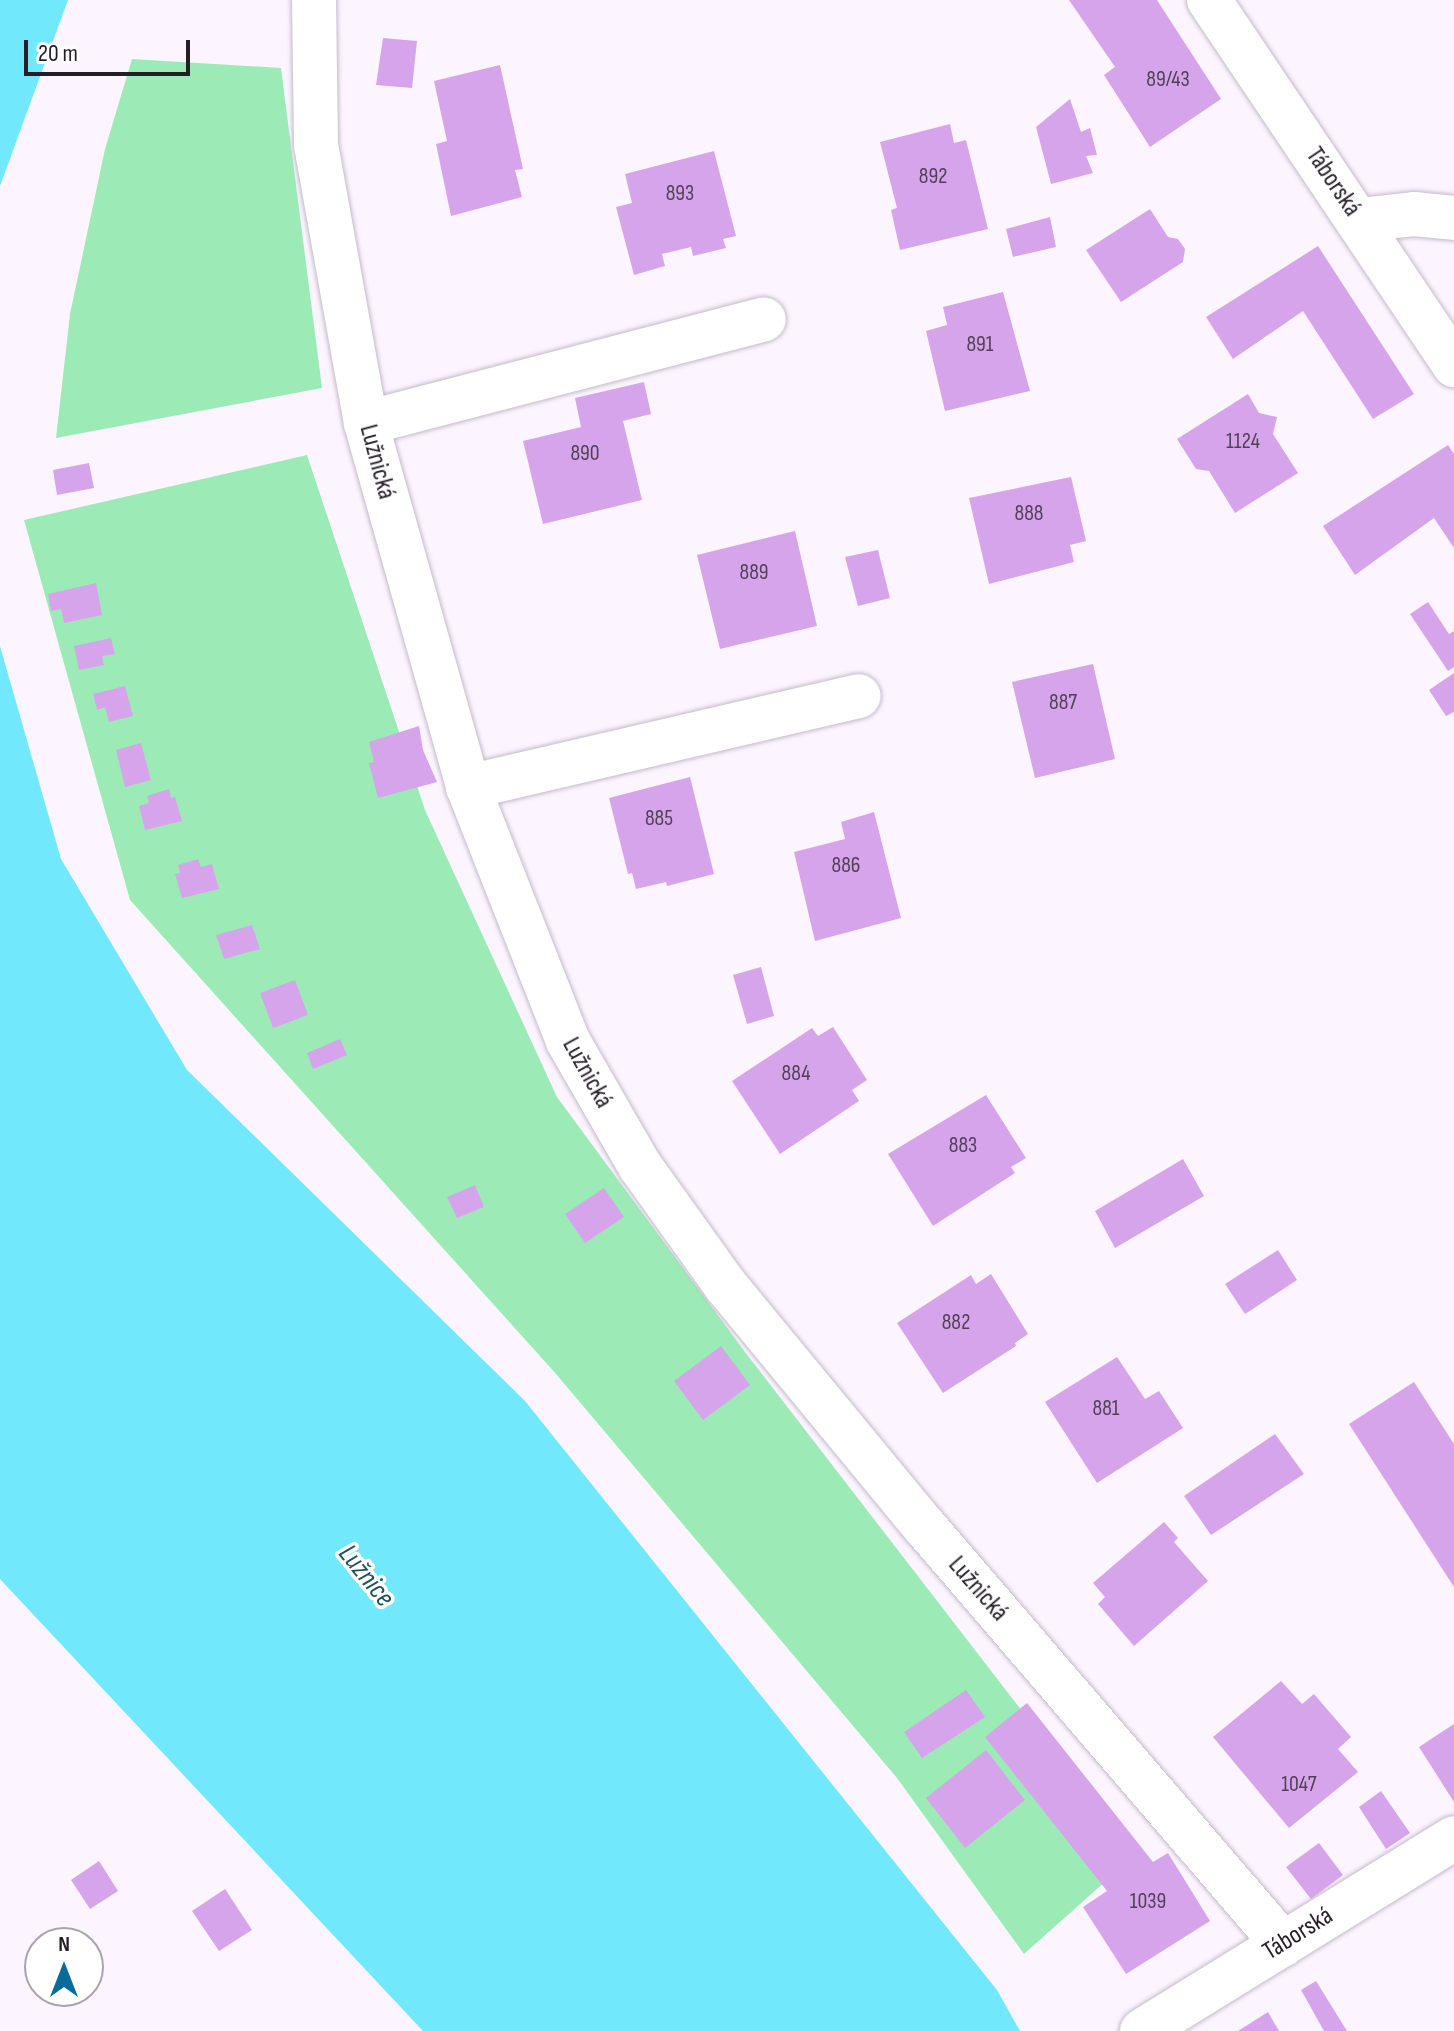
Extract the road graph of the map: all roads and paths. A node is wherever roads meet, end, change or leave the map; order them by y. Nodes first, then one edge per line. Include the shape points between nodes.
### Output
1 (314, 0) edge
2 (1209, 0) edge
3 (1454, 218) edge
4 (1359, 220) junction
5 (764, 319) dead end
6 (1454, 365) edge
7 (366, 423) junction
8 (859, 696) dead end
9 (468, 787) junction
10 (1454, 1838) edge
11 (1283, 1944) junction
12 (1142, 2031) edge

1 - 7 street, Lužnická via 316,145
2 - 4 street, Táborská
3 - 4 street via 1414,214
4 - 6 street, Táborská
5 - 7 street
7 - 9 street, Lužnická
8 - 9 street
9 - 11 street, Lužnická via 568,1041 640,1166 726,1286 925,1527
10 - 11 street, Táborská
11 - 12 street, Táborská

